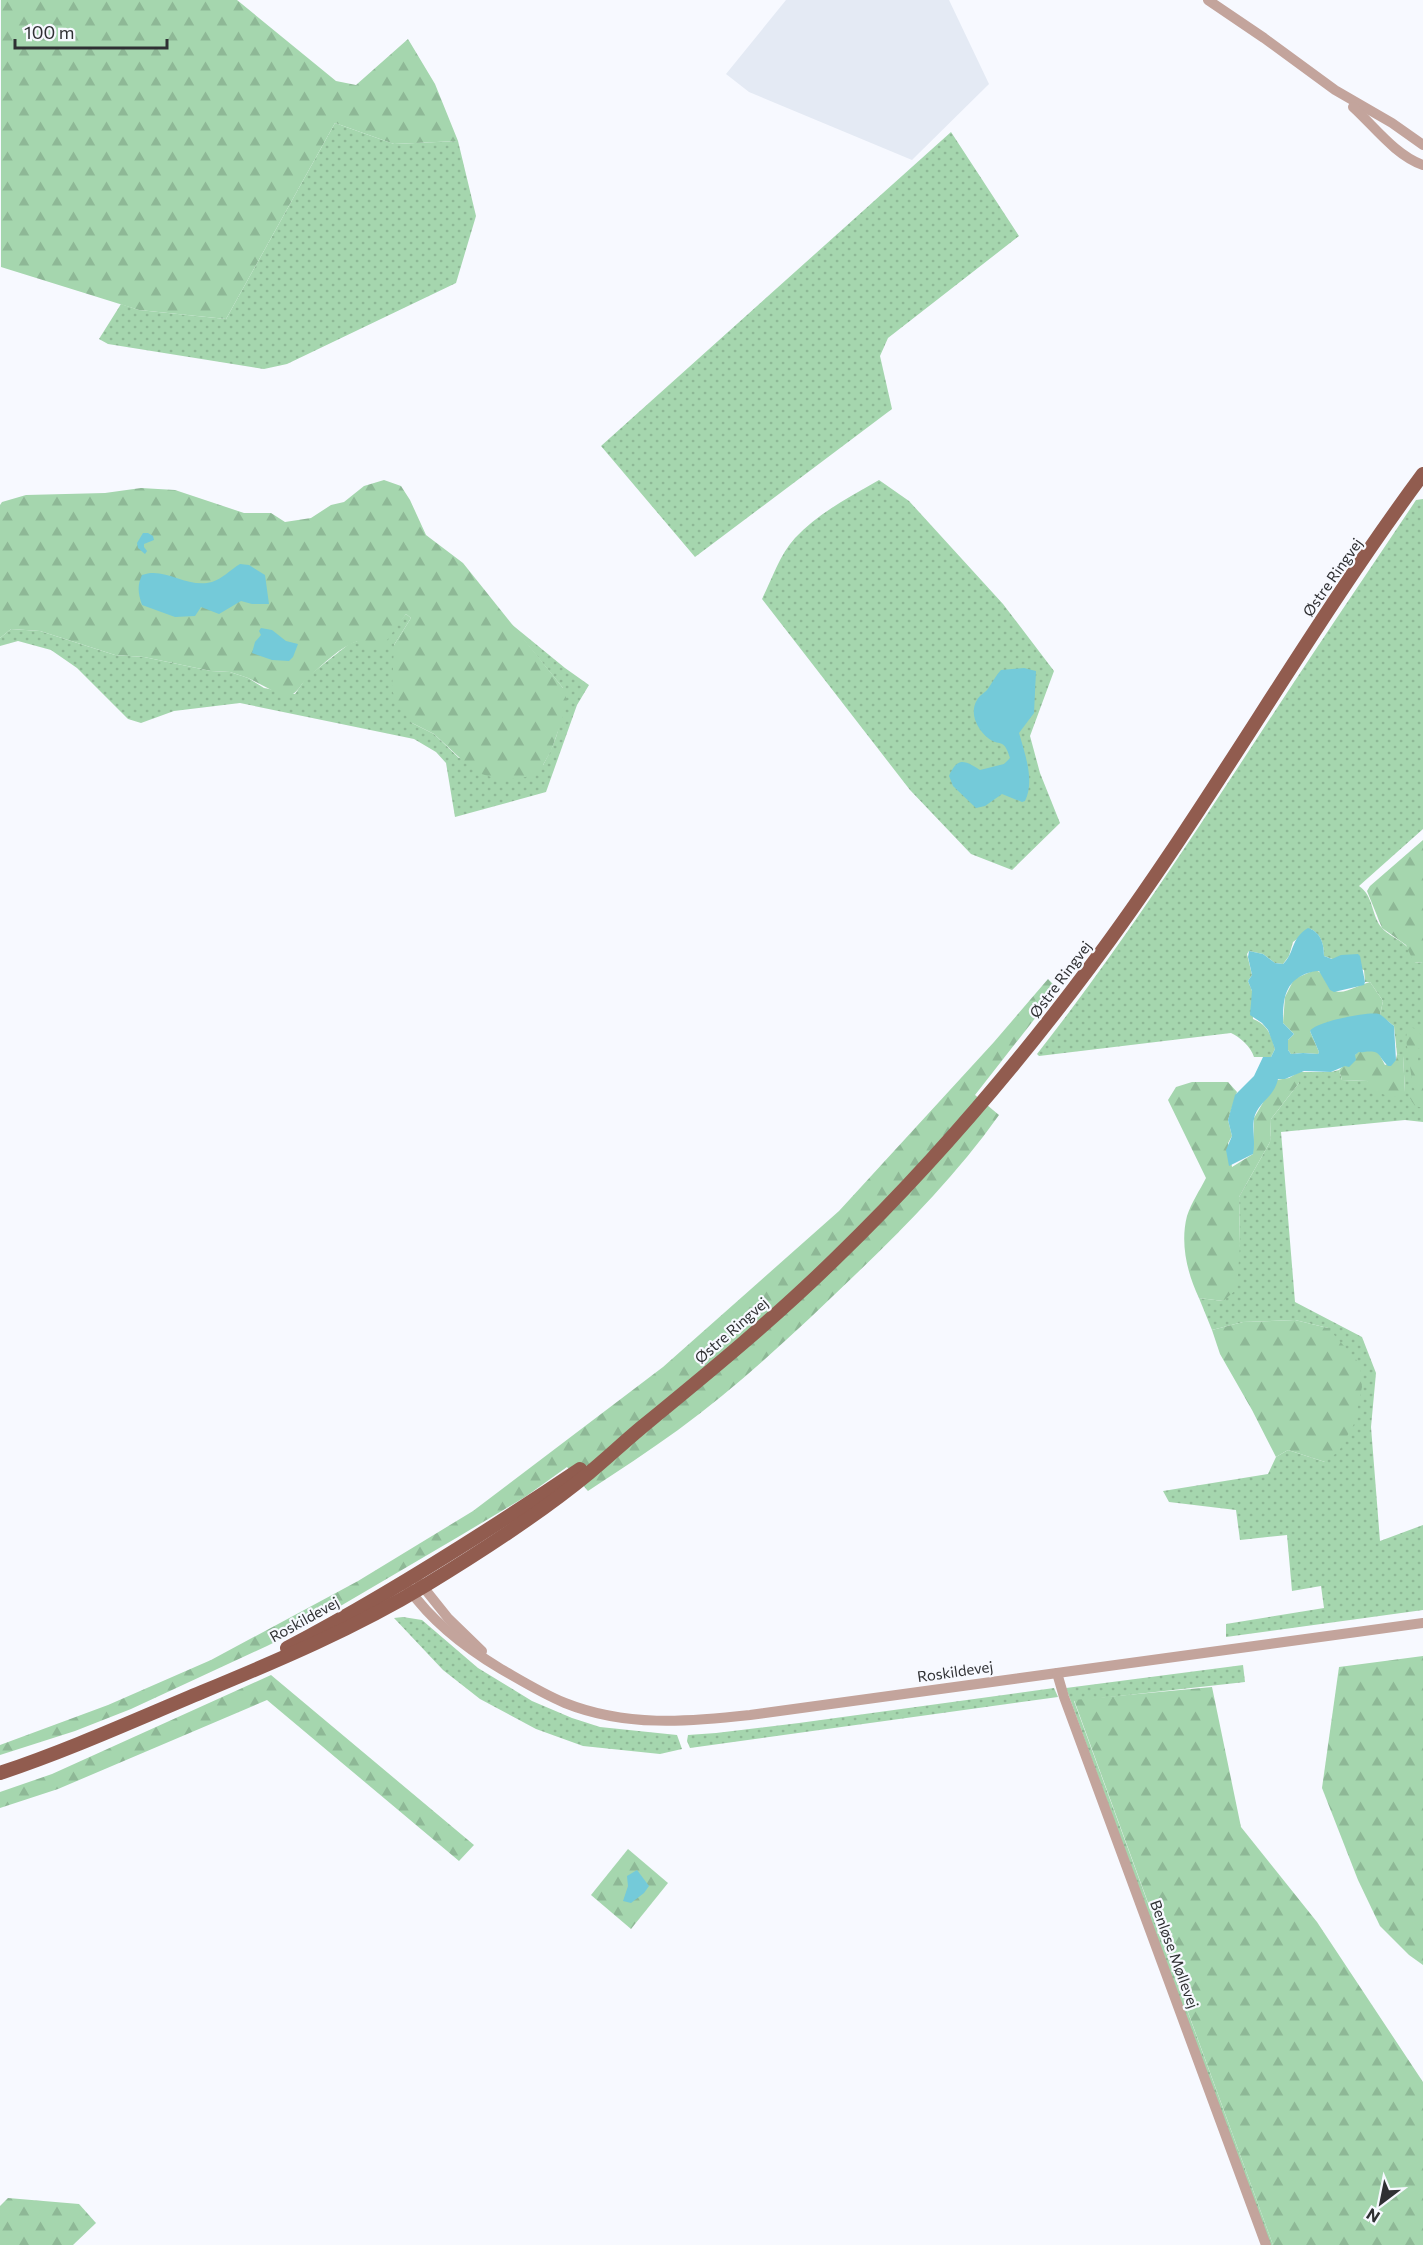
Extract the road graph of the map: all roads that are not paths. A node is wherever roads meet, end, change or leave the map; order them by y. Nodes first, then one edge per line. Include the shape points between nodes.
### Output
1 (1208, 0) edge
2 (1335, 90) junction
3 (1423, 145) edge
4 (1423, 165) edge
5 (1421, 482) edge
6 (637, 1431) junction
7 (409, 1578) junction
8 (418, 1590) junction
9 (1423, 1623) edge
10 (1057, 1673) junction
11 (205, 1691) junction
12 (0, 1773) edge
13 (1266, 2245) edge

1 - 2 street
2 - 3 street
2 - 4 street via 1392,144
5 - 6 main road, Østre Ringvej via 1312,634 1140,898 1013,1066 919,1174 833,1262
6 - 7 main road, Østre Ringvej via 505,1520
6 - 8 main road, Østre Ringvej via 553,1501
7 - 8 street, Roskildevej
7 - 11 main road, Roskildevej
8 - 10 street, Roskildevej via 439,1624 467,1648 549,1696 588,1711 632,1720 750,1716
8 - 11 main road, Roskildevej via 321,1642
9 - 10 street, Roskildevej
10 - 13 street, Benløse Møllevej
11 - 12 main road, Roskildevej

